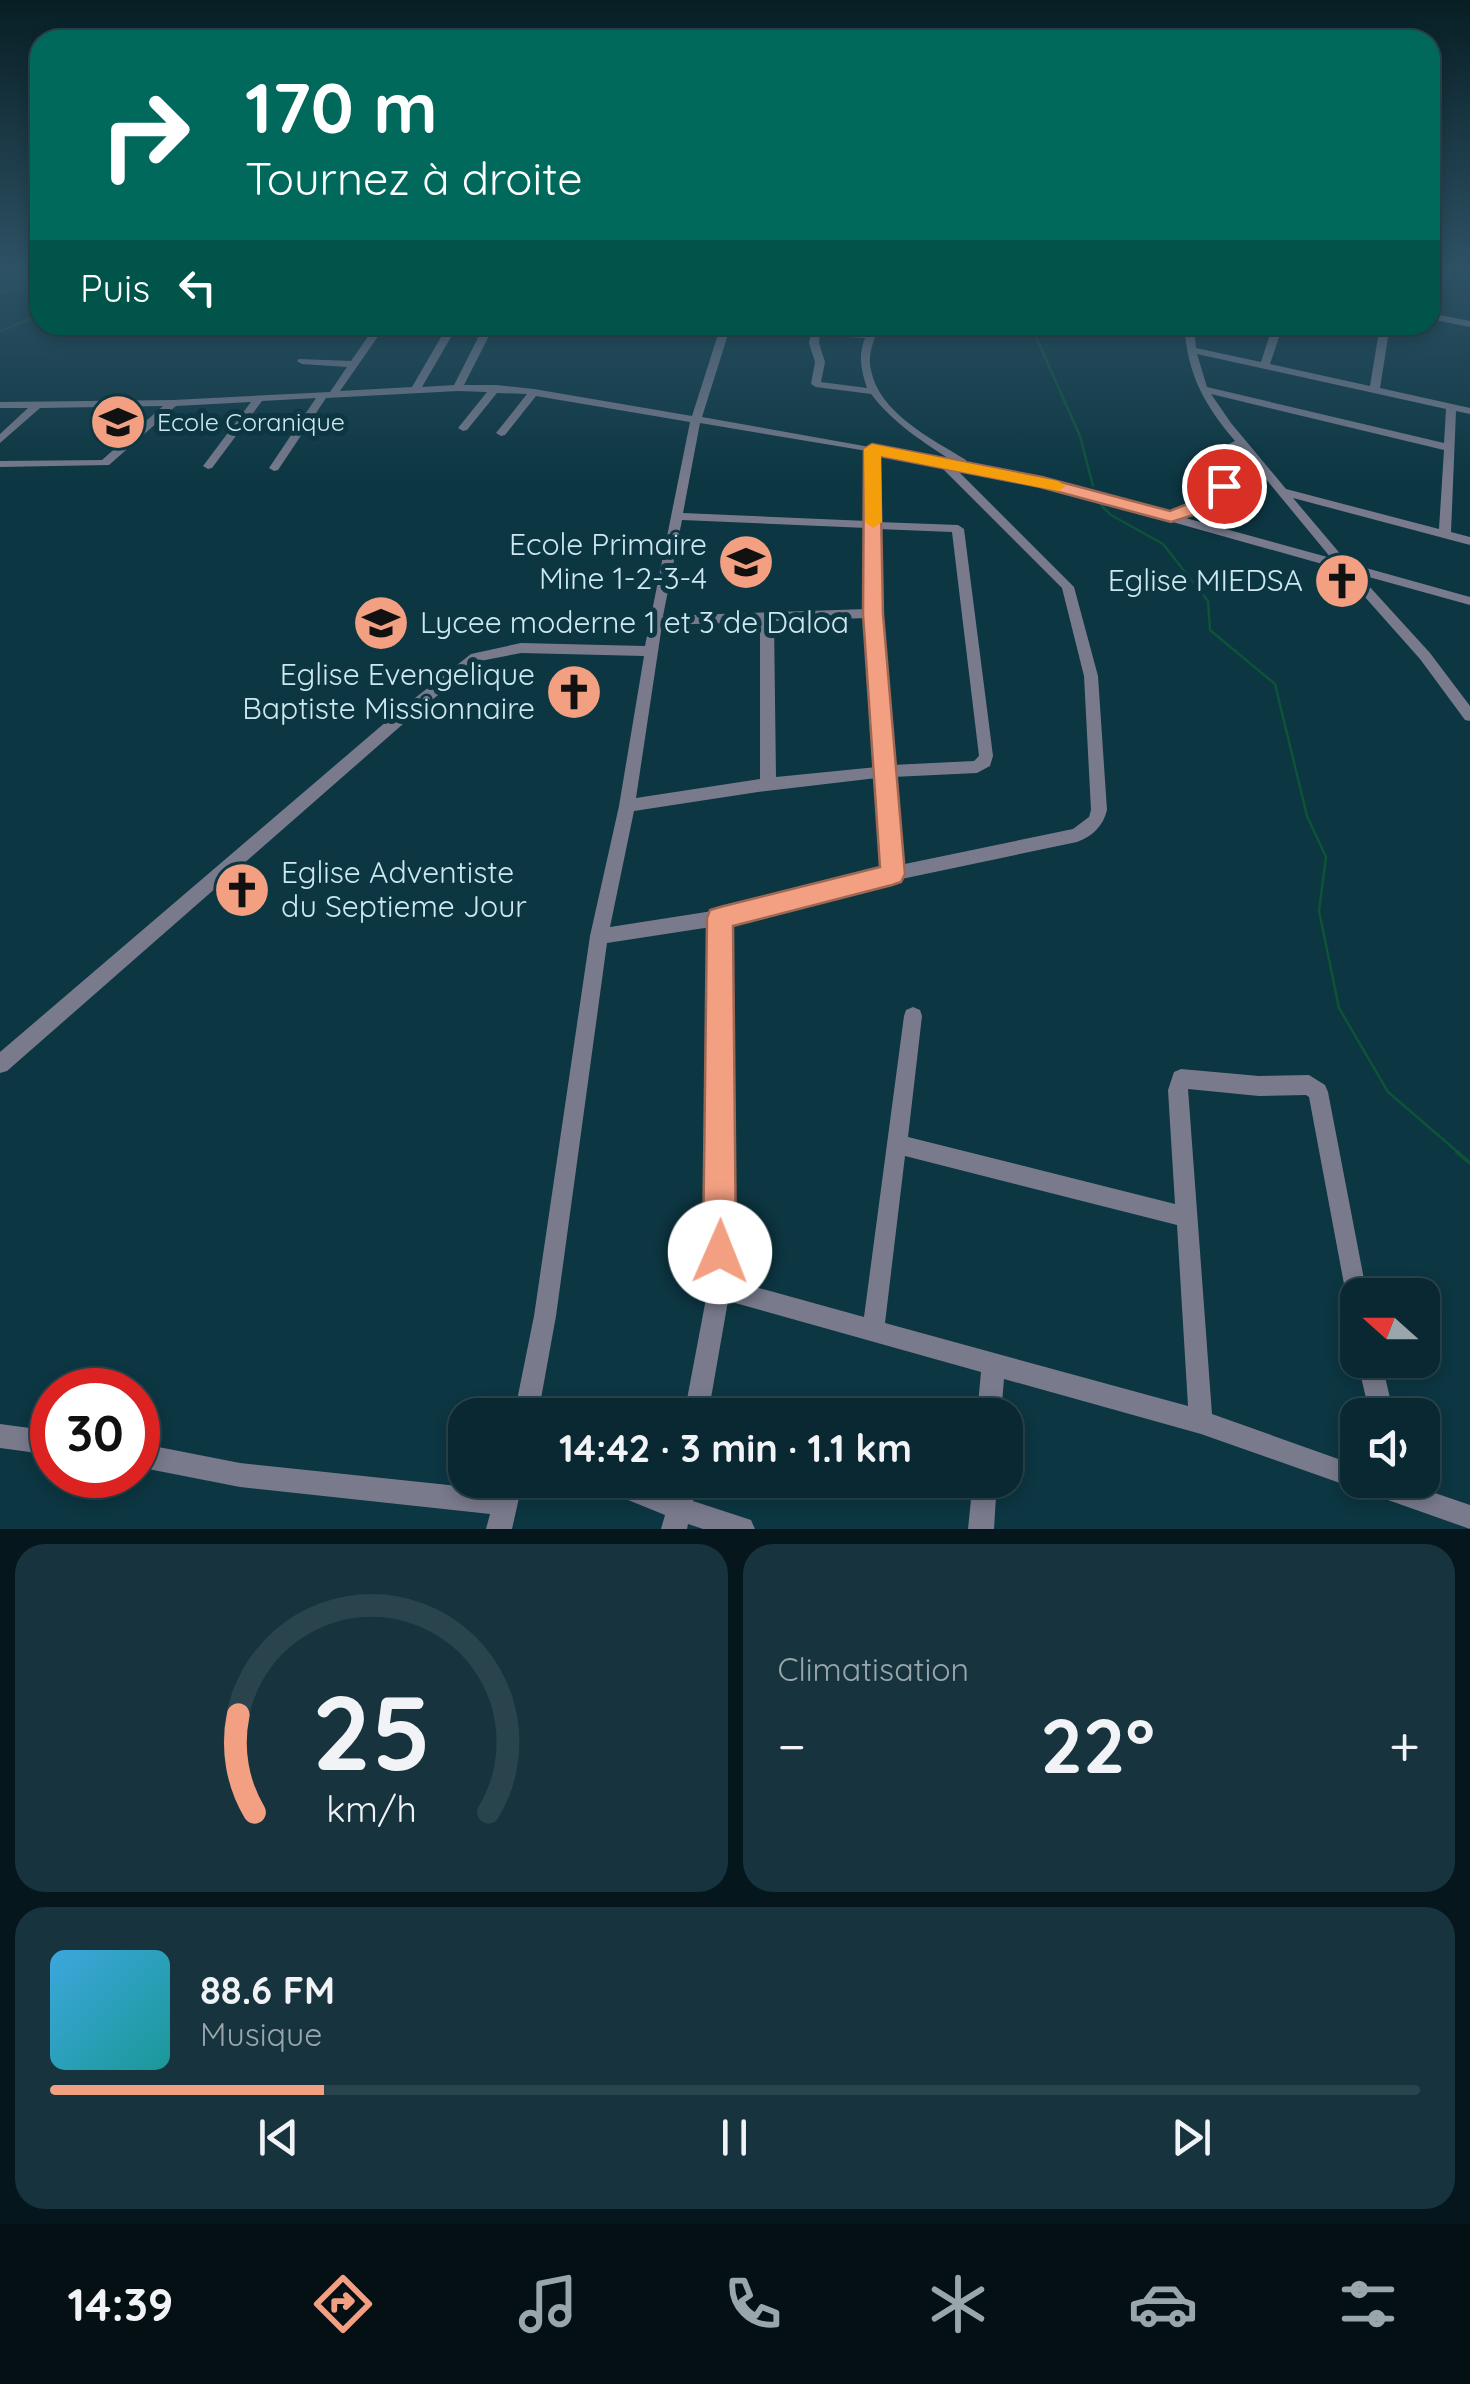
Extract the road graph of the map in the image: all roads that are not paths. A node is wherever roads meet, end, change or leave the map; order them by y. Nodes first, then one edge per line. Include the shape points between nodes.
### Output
1 (371, 339) edge
2 (445, 339) edge
3 (480, 339) edge
4 (721, 339) edge
5 (815, 339) edge
6 (869, 339) edge
7 (1191, 339) edge
8 (1273, 339) edge
9 (1383, 339) edge
10 (1192, 350) junction
11 (302, 361) dead end
12 (353, 364) junction
13 (1265, 364) junction
14 (458, 388) junction
15 (496, 388) junction
16 (1204, 389) junction
17 (1375, 389) junction
18 (415, 391) junction
19 (871, 391) junction
20 (534, 392) junction
21 (328, 395) junction
22 (259, 398) junction
23 (173, 403) junction
24 (0, 404) edge
25 (36, 406) junction
26 (1451, 406) junction
27 (1216, 410) junction
28 (1470, 411) edge
29 (696, 419) junction
30 (463, 428) dead end
31 (501, 433) dead end
32 (0, 440) edge
33 (1450, 448) junction
34 (872, 449) junction
35 (943, 462) junction
36 (0, 464) edge
37 (208, 466) dead end
38 (970, 467) junction
39 (274, 468) dead end
40 (1281, 491) junction
41 (677, 516) junction
42 (1171, 516) junction
43 (874, 524) junction
44 (1444, 534) junction
45 (1470, 541) edge
46 (1343, 565) junction
47 (1470, 601) edge
48 (873, 614) junction
49 (767, 617) junction
50 (656, 621) junction
51 (652, 651) junction
52 (1470, 716) edge
53 (883, 769) junction
54 (768, 782) junction
55 (627, 806) junction
56 (892, 874) junction
57 (720, 918) junction
58 (599, 936) junction
59 (914, 1016) dead end
60 (0, 1064) edge
61 (897, 1144) junction
62 (1187, 1217) junction
63 (1353, 1278) edge
64 (719, 1288) junction
65 (872, 1331) junction
66 (992, 1364) junction
67 (529, 1398) edge
68 (699, 1398) edge
69 (990, 1398) edge
70 (1201, 1422) junction
71 (0, 1436) edge
72 (30, 1440) edge
73 (160, 1459) edge
74 (1340, 1472) edge
75 (641, 1498) edge
76 (984, 1498) edge
77 (1424, 1498) edge
78 (505, 1504) edge
79 (1470, 1518) edge
80 (677, 1519) edge
81 (742, 1529) edge
82 (982, 1529) edge

1 - 12 street
2 - 18 street
3 - 14 street
4 - 29 street
5 - 19 street via 816,384
6 - 19 street via 864,358
7 - 10 street
8 - 13 street
9 - 17 street
10 - 13 street
10 - 16 street
11 - 12 street
12 - 21 street
13 - 17 street
14 - 15 street
14 - 18 street
15 - 20 street
15 - 30 street
16 - 27 street
16 - 33 street
17 - 26 street
18 - 21 street
19 - 38 street via 907,429
20 - 29 street
20 - 31 street
21 - 22 street
21 - 39 street
22 - 23 street
22 - 37 street
23 - 25 street
23 - 36 street via 105,463
24 - 25 street
25 - 32 street
26 - 28 street
26 - 33 street
27 - 40 street
27 - 42 street via 1242,462 1240,483 1225,485 1224,495 1208,506
29 - 34 street
29 - 41 street
33 - 44 street
34 - 35 street
34 - 43 street
35 - 38 street
35 - 56 street via 1068,588 1090,676 1099,810 1077,835
38 - 42 street
40 - 44 street
40 - 46 street
41 - 43 street
41 - 50 street
42 - 46 street
43 - 48 street
43 - 53 street via 958,529 986,756 977,766
44 - 45 street
46 - 47 street
46 - 52 street
48 - 49 street
48 - 53 street
49 - 50 street
49 - 54 street
50 - 51 street
51 - 55 street
51 - 60 street via 521,648 476,656
53 - 54 street
53 - 56 street
54 - 55 street
55 - 58 street
56 - 57 street
57 - 58 street
57 - 64 street
58 - 67 street
59 - 61 street
61 - 62 street
61 - 65 street
62 - 63 street via 1181,1079 1314,1088
62 - 70 street
64 - 65 street
64 - 68 street
65 - 66 street
66 - 69 street
66 - 70 street
70 - 74 street
71 - 72 street
73 - 78 street
75 - 80 street
76 - 82 street
77 - 79 street
80 - 81 street

